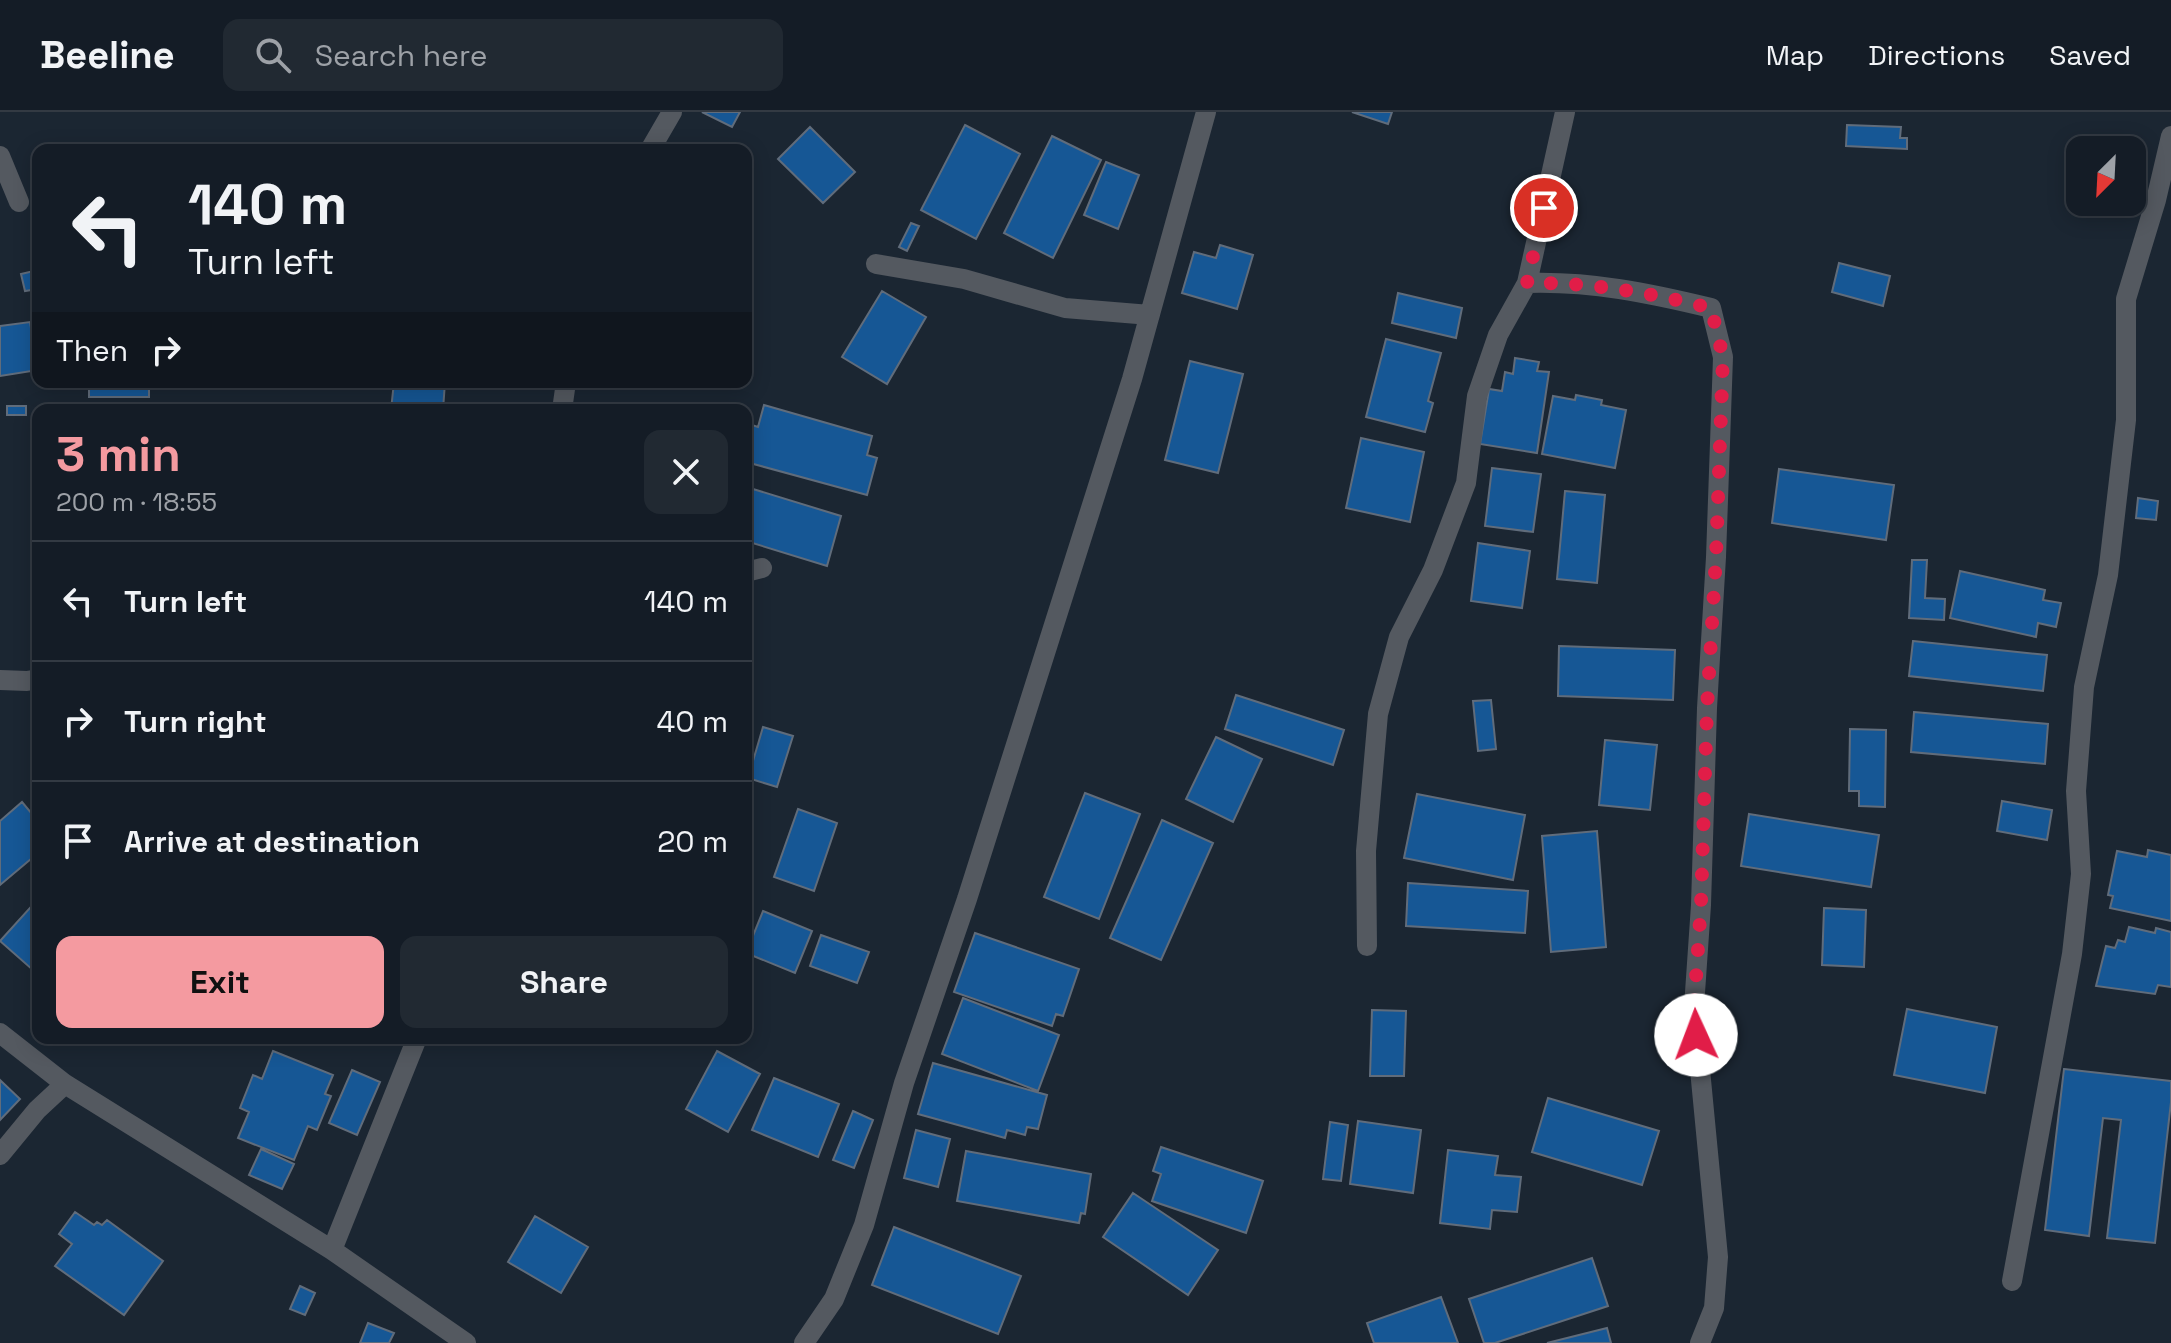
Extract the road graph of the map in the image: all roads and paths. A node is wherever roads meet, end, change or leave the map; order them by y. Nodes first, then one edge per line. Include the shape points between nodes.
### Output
1 (672, 112) edge
2 (1206, 112) edge
3 (1565, 112) edge
4 (2171, 136) edge
5 (653, 144) edge
6 (0, 156) edge
7 (19, 202) dead end
8 (876, 264) dead end
9 (1527, 283) junction
10 (1150, 315) junction
11 (32, 679) edge
12 (0, 680) edge
13 (1367, 946) dead end
14 (0, 1033) edge
15 (415, 1044) edge
16 (65, 1084) junction
17 (0, 1155) edge
18 (332, 1250) junction
19 (2012, 1281) dead end
20 (466, 1343) edge
21 (804, 1343) edge
22 (1700, 1343) edge

1 - 5 street
2 - 10 street
3 - 9 street
4 - 19 street via 2126,299 2126,420 2108,575 2084,687 2076,791 2081,874 2072,954
6 - 7 street
8 - 10 street via 964,279 1065,308
9 - 13 street via 1498,335 1482,380 1466,483 1433,570 1399,637 1378,714 1366,851
9 - 22 street via 1639,290 1711,308 1723,357 1694,1007 1718,1257 1714,1308
10 - 21 street via 1035,688 904,1083 864,1225 834,1299
11 - 12 street
14 - 16 street
15 - 18 street
16 - 17 street
16 - 18 street
18 - 20 street

